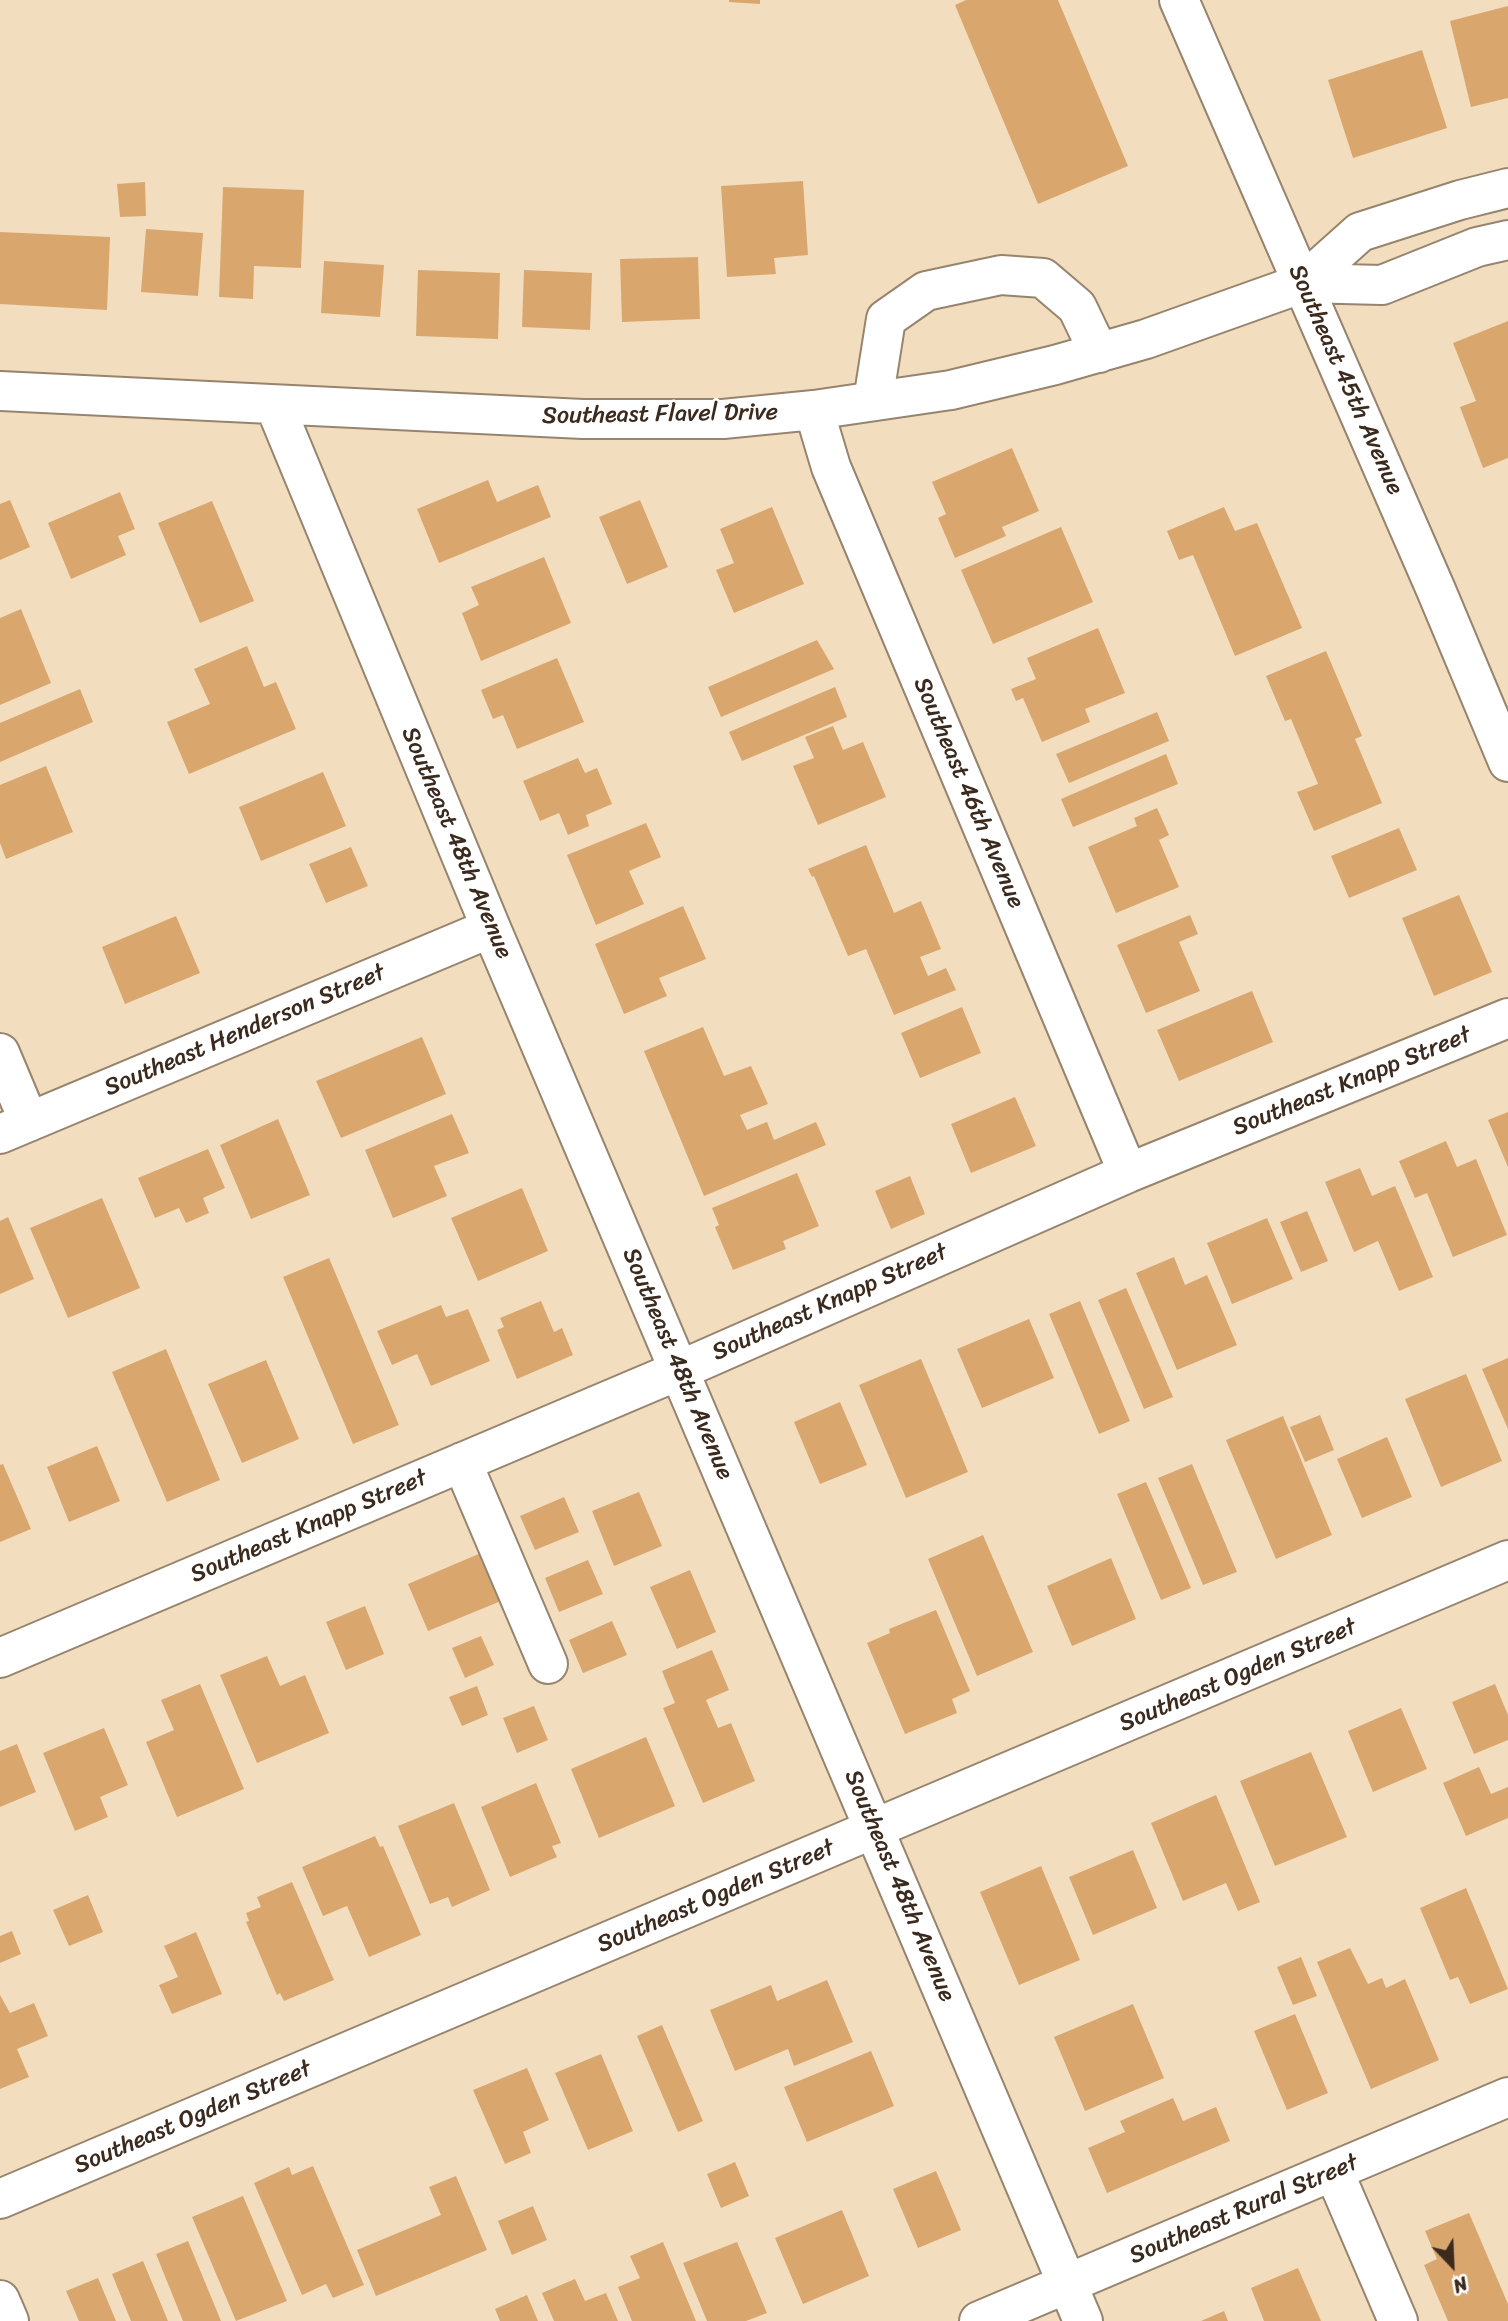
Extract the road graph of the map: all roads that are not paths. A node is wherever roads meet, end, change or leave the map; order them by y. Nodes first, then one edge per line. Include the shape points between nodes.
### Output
1 (1179, 0) edge
2 (1508, 188) edge
3 (1508, 240) edge
4 (1303, 283) junction
5 (1098, 352) junction
6 (0, 391) edge
7 (873, 401) junction
8 (275, 406) junction
9 (814, 410) junction
10 (1508, 762) edge
11 (491, 928) junction
12 (1508, 1018) edge
13 (0, 1053) edge
14 (14, 1128) edge
15 (1128, 1173) junction
16 (680, 1370) junction
17 (462, 1462) junction
18 (1508, 1560) edge
19 (0, 1658) edge
20 (548, 1664) dead end
21 (876, 1830) junction
22 (1508, 2098) edge
23 (1335, 2172) junction
24 (0, 2199) edge
25 (1067, 2284) junction
26 (0, 2300) edge
27 (9, 2321) edge
28 (979, 2321) edge
29 (1083, 2321) edge
30 (1398, 2321) edge

1 - 4 street, Southeast 45th Avenue
2 - 4 street via 1360,233
3 - 4 street via 1477,247 1382,285
4 - 5 street, Southeast Flavel Drive
4 - 10 street, Southeast 45th Avenue
5 - 7 street, Southeast Flavel Drive via 951,390
5 - 7 street via 1077,307 1043,278 1001,275 926,291 886,319
6 - 8 street, Southeast Flavel Drive
7 - 9 street, Southeast Flavel Drive
8 - 9 street, Southeast Flavel Drive via 583,419 723,419
8 - 11 street, Southeast 48th Avenue
9 - 15 street, Southeast 46th Avenue via 831,467
11 - 14 street, Southeast Henderson Street
11 - 16 street, Southeast 48th Avenue
12 - 15 street, Southeast Knapp Street
13 - 14 street
15 - 16 street, Southeast Knapp Street
16 - 17 street, Southeast Knapp Street
16 - 21 street, Southeast 48th Avenue
17 - 19 street, Southeast Knapp Street
17 - 20 street
18 - 21 street, Southeast Ogden Street
21 - 24 street, Southeast Ogden Street
21 - 25 street, Southeast 48th Avenue
22 - 23 street, Southeast Rural Street
23 - 25 street, Southeast Rural Street
23 - 30 street
25 - 28 street, Southeast Rural Street
25 - 29 street, Southeast 48th Avenue
26 - 27 street

